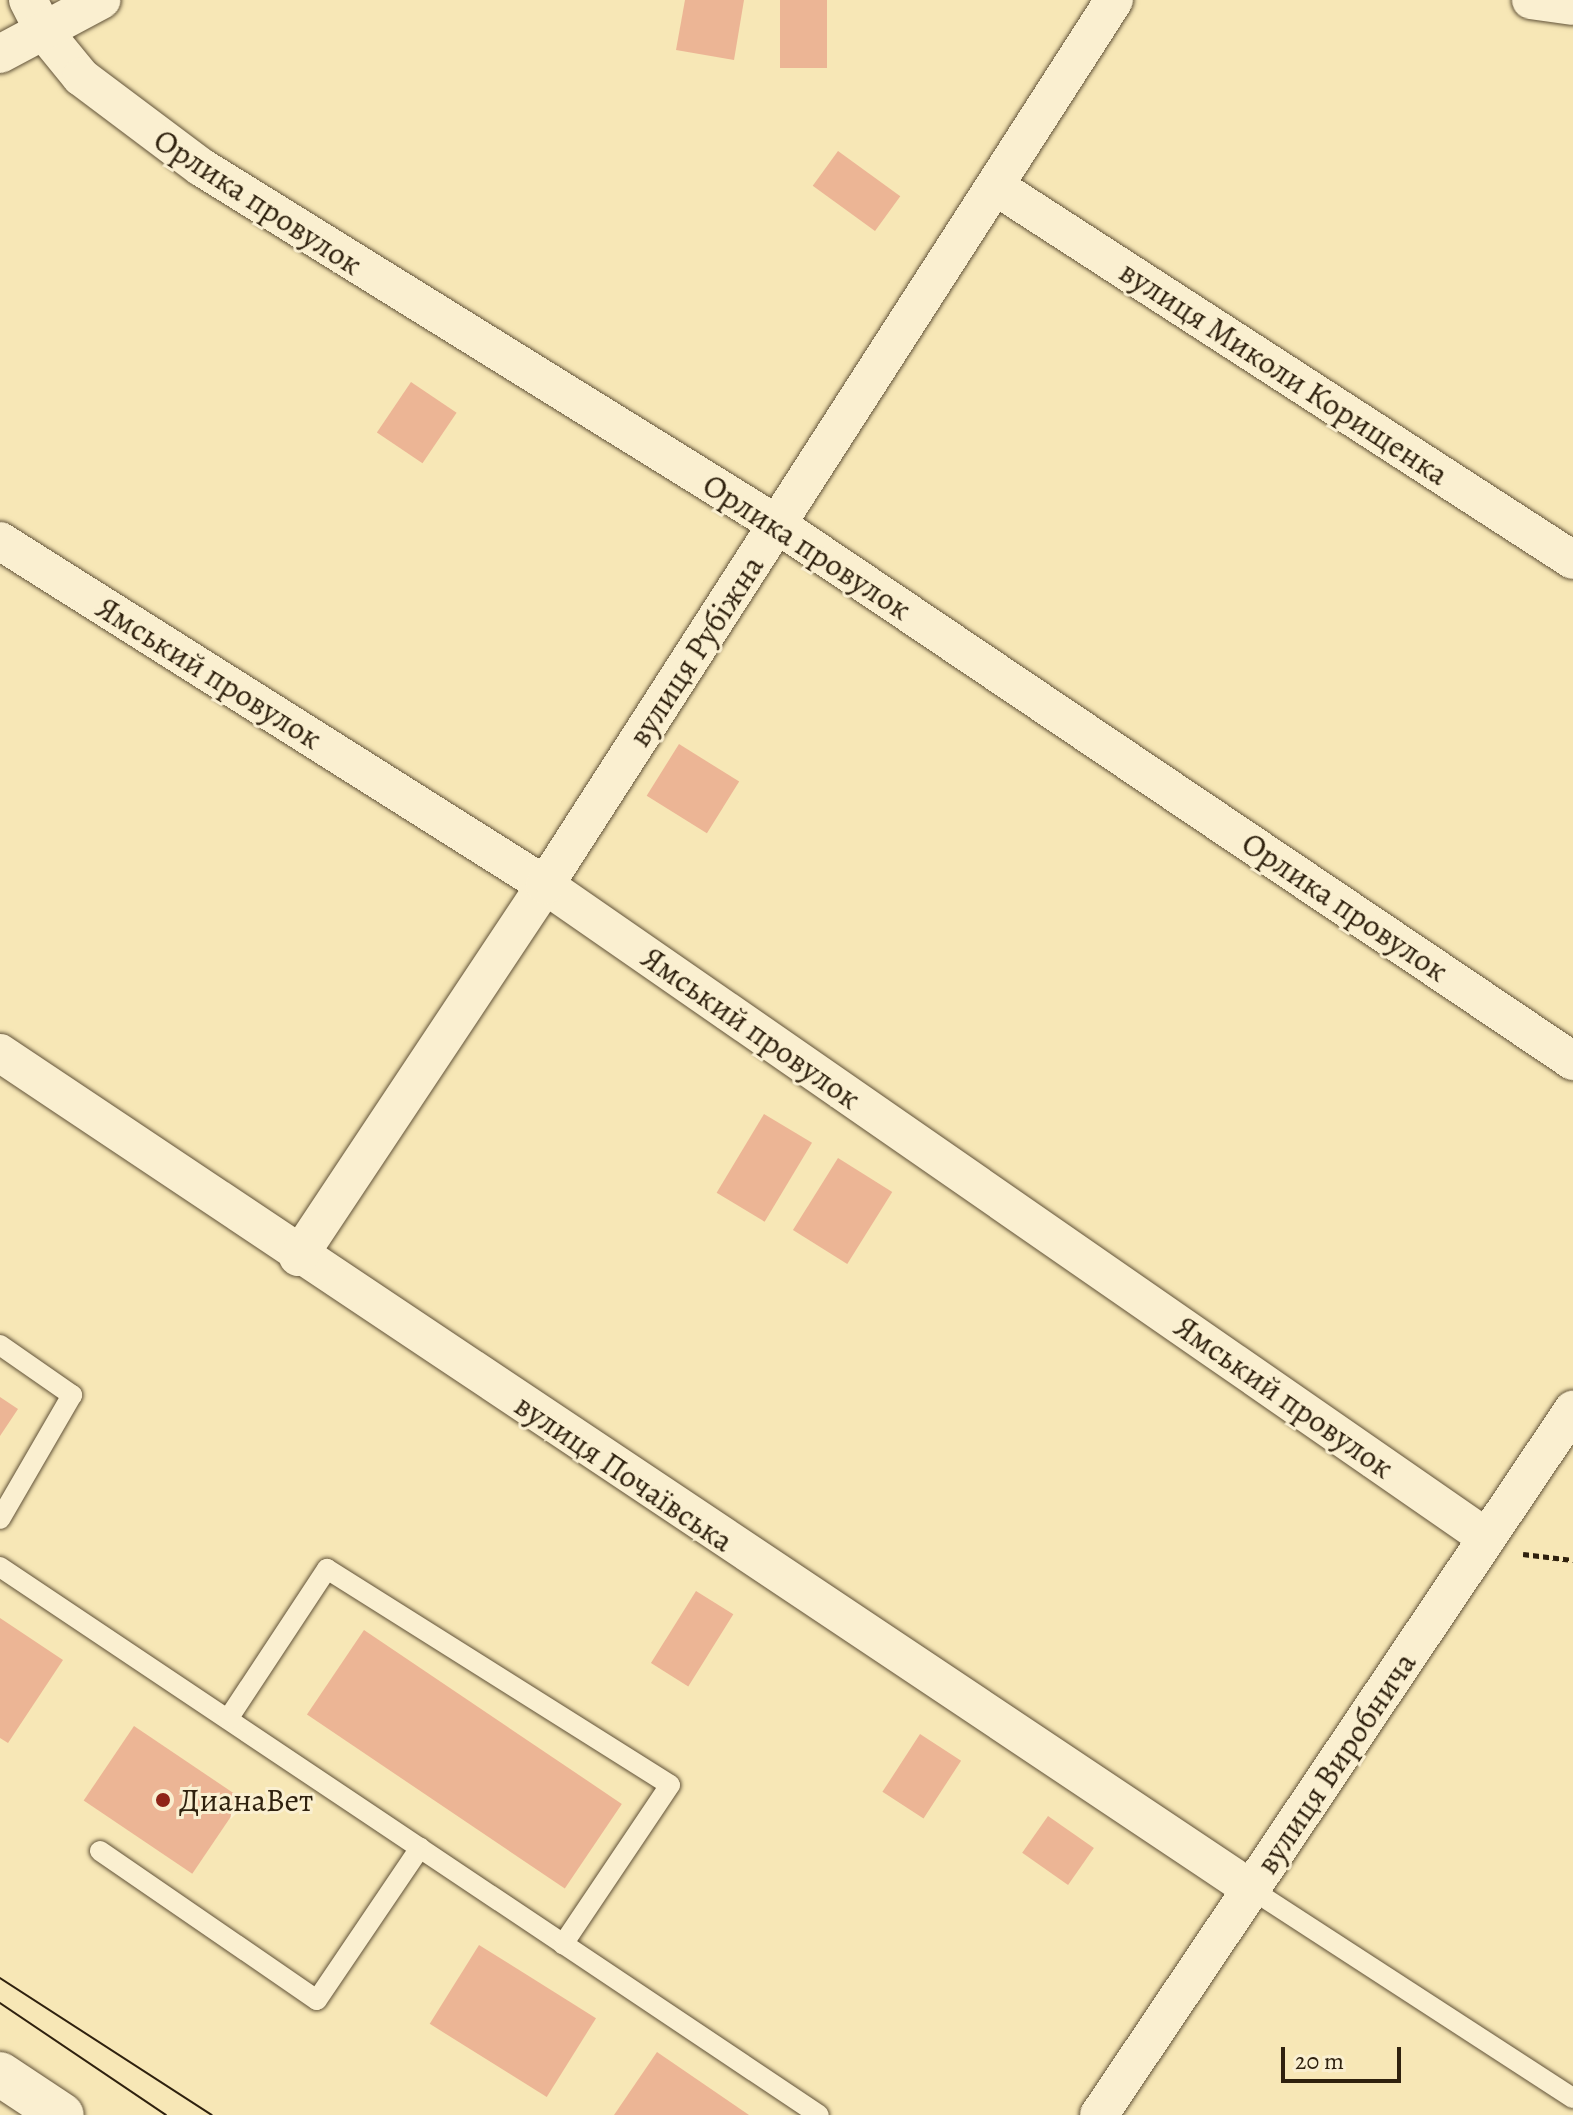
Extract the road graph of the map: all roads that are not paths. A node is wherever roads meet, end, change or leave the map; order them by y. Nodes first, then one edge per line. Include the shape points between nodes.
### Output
1 (101, 0) edge
2 (1114, 0) edge
3 (1531, 0) edge
4 (1573, 6) edge
5 (36, 16) edge
6 (0, 54) edge
7 (995, 186) junction
8 (778, 525) junction
9 (0, 541) edge
10 (1573, 560) edge
11 (545, 885) junction
12 (0, 1053) edge
13 (1573, 1061) edge
14 (298, 1257) junction
15 (0, 1345) edge
16 (1573, 1410) edge
17 (0, 1519) edge
18 (1500, 1545) junction
19 (0, 1567) edge
20 (228, 1719) junction
21 (420, 1848) junction
22 (100, 1851) dead end
23 (1251, 1889) junction
24 (563, 1944) junction
25 (0, 2074) edge
26 (1573, 2098) edge
27 (62, 2115) edge
28 (819, 2115) edge
29 (1099, 2115) edge

1 - 5 street
2 - 7 street, вулиця Рубіжна
3 - 4 street
5 - 6 street
5 - 8 street, Орлика провулок via 81,77 114,106 263,209
7 - 8 street, вулиця Рубіжна
7 - 10 street, вулиця Миколи Корищенка
8 - 11 street, вулиця Рубіжна
8 - 13 street, Орлика провулок
9 - 11 street, Ямський провулок
11 - 14 street, вулиця Рубіжна
11 - 18 street, Ямський провулок
12 - 14 street, вулиця Почаївська
14 - 23 street, вулиця Почаївська
15 - 17 lane via 72,1395
16 - 18 street, вулиця Виробнича
18 - 23 street, вулиця Виробнича
19 - 20 lane
20 - 21 lane
20 - 24 lane via 327,1569 670,1785
21 - 22 lane via 317,2000
21 - 24 lane
23 - 26 lane
23 - 29 street, вулиця Виробнича
24 - 28 lane
25 - 27 main road

